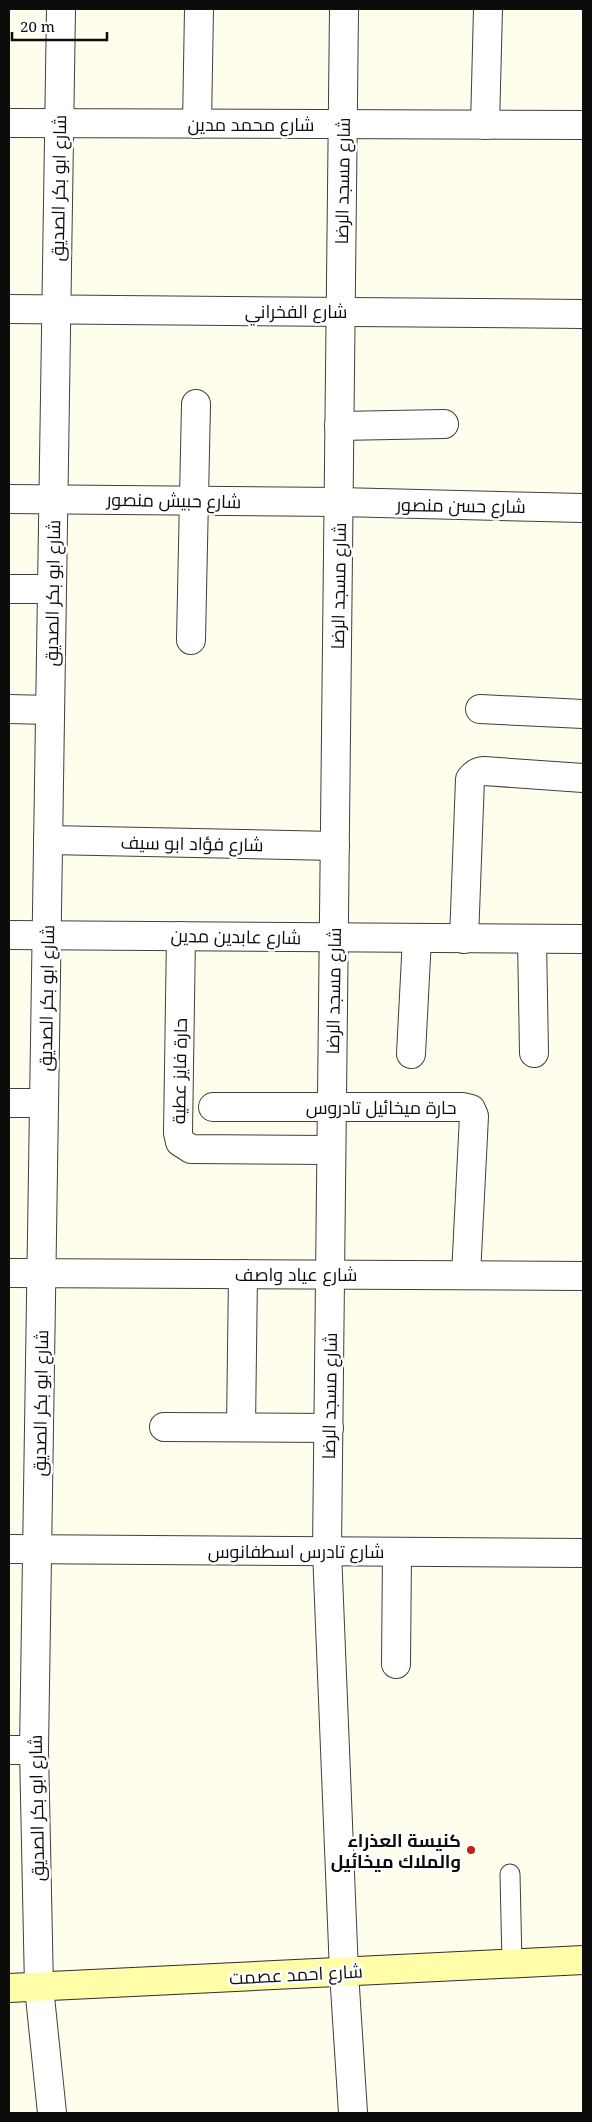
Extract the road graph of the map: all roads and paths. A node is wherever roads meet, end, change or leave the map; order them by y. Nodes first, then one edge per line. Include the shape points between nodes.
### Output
1 (61, 9) edge
2 (199, 9) edge
3 (344, 9) edge
4 (488, 9) edge
5 (9, 123) edge
6 (59, 123) junction
7 (197, 124) junction
8 (343, 124) junction
9 (485, 125) junction
10 (583, 125) edge
11 (9, 309) edge
12 (56, 309) junction
13 (341, 312) junction
14 (583, 314) edge
15 (196, 404) dead end
16 (444, 424) dead end
17 (339, 426) junction
18 (9, 498) edge
19 (54, 499) junction
20 (193, 500) junction
21 (338, 502) junction
22 (583, 508) edge
23 (9, 589) edge
24 (52, 589) junction
25 (191, 640) dead end
26 (9, 709) edge
27 (480, 709) dead end
28 (50, 710) junction
29 (583, 714) edge
30 (583, 778) edge
31 (48, 840) junction
32 (335, 846) junction
33 (9, 935) edge
34 (47, 935) junction
35 (181, 936) junction
36 (334, 937) junction
37 (417, 938) junction
38 (464, 938) junction
39 (532, 939) junction
40 (583, 939) edge
41 (534, 1053) dead end
42 (411, 1054) dead end
43 (9, 1103) edge
44 (44, 1103) junction
45 (213, 1107) dead end
46 (332, 1107) junction
47 (332, 1150) junction
48 (9, 1273) edge
49 (42, 1273) junction
50 (243, 1274) junction
51 (330, 1274) junction
52 (466, 1275) junction
53 (583, 1276) edge
54 (164, 1427) dead end
55 (242, 1427) junction
56 (329, 1428) junction
57 (9, 1549) edge
58 (37, 1549) junction
59 (327, 1551) junction
60 (397, 1552) junction
61 (583, 1553) edge
62 (396, 1664) dead end
63 (21, 1750) edge
64 (510, 1874) dead end
65 (583, 1960) edge
66 (512, 1964) junction
67 (344, 1972) junction
68 (39, 1987) junction
69 (9, 1988) edge
70 (52, 2113) edge
71 (352, 2113) edge

1 - 6 street, شارع ابو بكر الصديق
2 - 7 street
3 - 8 street, شارع مسجد الرضا
4 - 9 street
5 - 6 street, شارع محمد مدين
6 - 7 street, شارع محمد مدين
6 - 12 street, شارع ابو بكر الصديق
7 - 8 street, شارع محمد مدين
8 - 9 street, شارع محمد مدين
8 - 13 street, شارع مسجد الرضا
9 - 10 street, شارع محمد مدين
11 - 12 street, شارع الفخراني
12 - 13 street, شارع الفخراني
12 - 19 street, شارع ابو بكر الصديق
13 - 14 street, شارع الفخراني
13 - 17 street, شارع مسجد الرضا
15 - 20 street
16 - 17 street
17 - 21 street, شارع مسجد الرضا
18 - 19 street, شارع حبيش منصور
19 - 20 street, شارع حبيش منصور
19 - 24 street, شارع ابو بكر الصديق
20 - 21 street, شارع حبيش منصور
20 - 25 street
21 - 22 street, شارع حسن منصور
21 - 32 street, شارع مسجد الرضا
23 - 24 street
24 - 28 street, شارع ابو بكر الصديق
26 - 28 street
27 - 29 street
28 - 31 street, شارع ابو بكر الصديق
30 - 38 street via 484,770 472,776
31 - 32 street, شارع فؤاد ابو سيف
31 - 34 street, شارع ابو بكر الصديق
32 - 36 street, شارع مسجد الرضا
33 - 34 street, شارع عابدين مدين
34 - 35 street, شارع عابدين مدين
34 - 44 street, شارع ابو بكر الصديق
35 - 36 street, شارع عابدين مدين
35 - 47 street, حارة فايز عطية via 180,1142 191,1149
36 - 37 street, شارع عابدين مدين
36 - 46 street, شارع مسجد الرضا
37 - 38 street, شارع عابدين مدين
37 - 42 street
38 - 39 street, شارع عابدين مدين
39 - 40 street, شارع عابدين مدين
39 - 41 street
43 - 44 street
44 - 49 street, شارع ابو بكر الصديق
45 - 46 street, حارة ميخائيل تادروس
46 - 47 street, شارع مسجد الرضا
46 - 52 street, حارة ميخائيل تادروس via 463,1108 473,1112
47 - 51 street, شارع مسجد الرضا
48 - 49 street, شارع عياد واصف
49 - 50 street, شارع عياد واصف
49 - 58 street, شارع ابو بكر الصديق
50 - 51 street, شارع عياد واصف
50 - 55 street
51 - 52 street, شارع عياد واصف
51 - 56 street, شارع مسجد الرضا
52 - 53 street, شارع عياد واصف
54 - 55 street
55 - 56 street
56 - 59 street, شارع مسجد الرضا
57 - 58 street, شارع تادرس اسطفانوس
58 - 59 street, شارع تادرس اسطفانوس
58 - 63 street, شارع ابو بكر الصديق
59 - 60 street, شارع تادرس اسطفانوس
59 - 67 street, شارع مسجد الرضا
60 - 61 street, شارع تادرس اسطفانوس
60 - 62 street
63 - 68 street, شارع ابو بكر الصديق
64 - 66 lane
65 - 66 main road, شارع احمد عصمت
66 - 67 main road, شارع احمد عصمت
67 - 68 main road, شارع احمد عصمت
67 - 71 street, شارع مسجد الرضا
68 - 69 main road, شارع احمد عصمت
68 - 70 street, شارع ابو بكر الصديق

